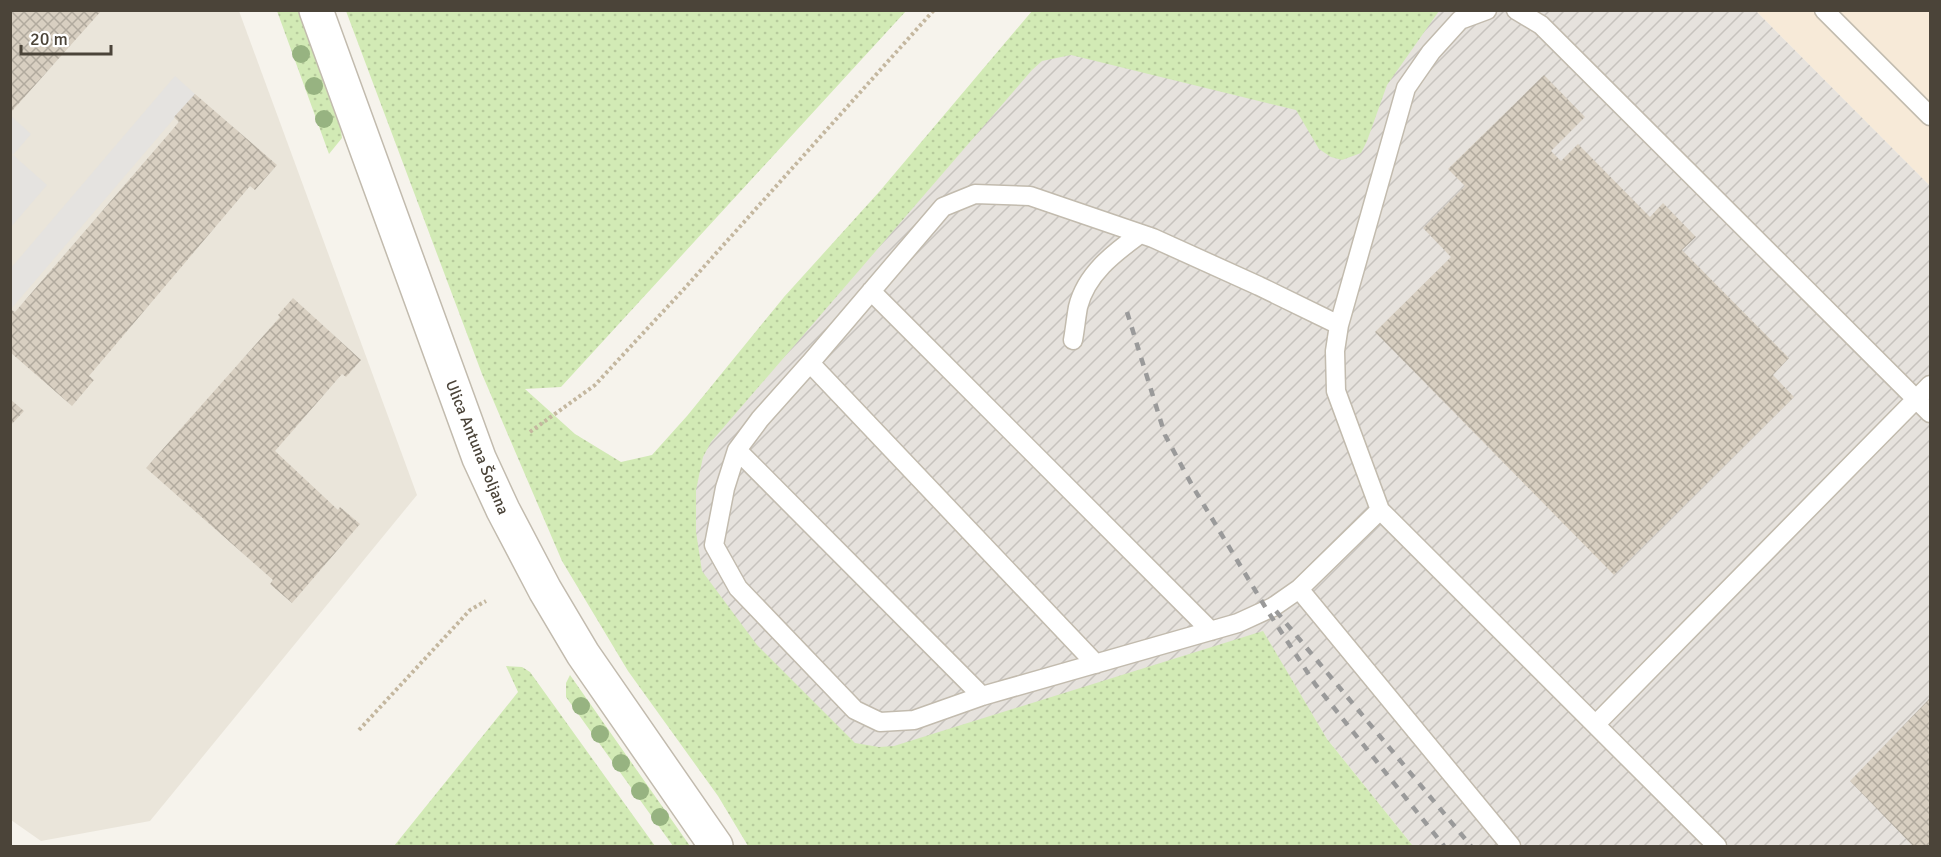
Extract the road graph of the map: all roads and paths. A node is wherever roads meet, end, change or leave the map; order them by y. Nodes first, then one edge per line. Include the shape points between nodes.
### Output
1 (316, 10) edge
2 (934, 10) edge
3 (1486, 10) edge
4 (1516, 10) edge
5 (1824, 10) edge
6 (1930, 116) edge
7 (1140, 234) junction
8 (871, 291) junction
9 (1339, 325) junction
10 (1073, 340) dead end
11 (810, 363) junction
12 (1930, 385) edge
13 (1917, 399) junction
14 (1930, 413) edge
15 (530, 432) dead end
16 (737, 450) junction
17 (1380, 510) junction
18 (1299, 589) junction
19 (486, 601) dead end
20 (1211, 631) junction
21 (1096, 664) junction
22 (982, 696) junction
23 (1596, 724) junction
24 (359, 730) dead end
25 (716, 846) edge
26 (1511, 846) edge
27 (1717, 846) edge

1 - 25 street, Ulica Antuna Šoljana via 475,447 503,510 583,654
2 - 15 path via 595,385
3 - 9 lane via 1460,20 1406,88
4 - 13 lane via 1541,25
5 - 6 lane
7 - 8 lane via 1030,196 975,194 943,207
7 - 9 lane
7 - 10 lane via 1111,256 1089,282 1078,305
8 - 11 lane
8 - 20 lane
9 - 17 lane via 1336,391
11 - 16 lane via 759,419
11 - 21 lane
12 - 13 lane
13 - 14 lane
13 - 23 lane
16 - 22 lane
16 - 22 lane via 714,545 738,588 855,710 880,722 914,720
17 - 18 lane
17 - 23 lane
18 - 20 lane via 1267,610
18 - 26 lane
19 - 24 path via 470,610
20 - 21 lane
21 - 22 lane
23 - 27 lane

